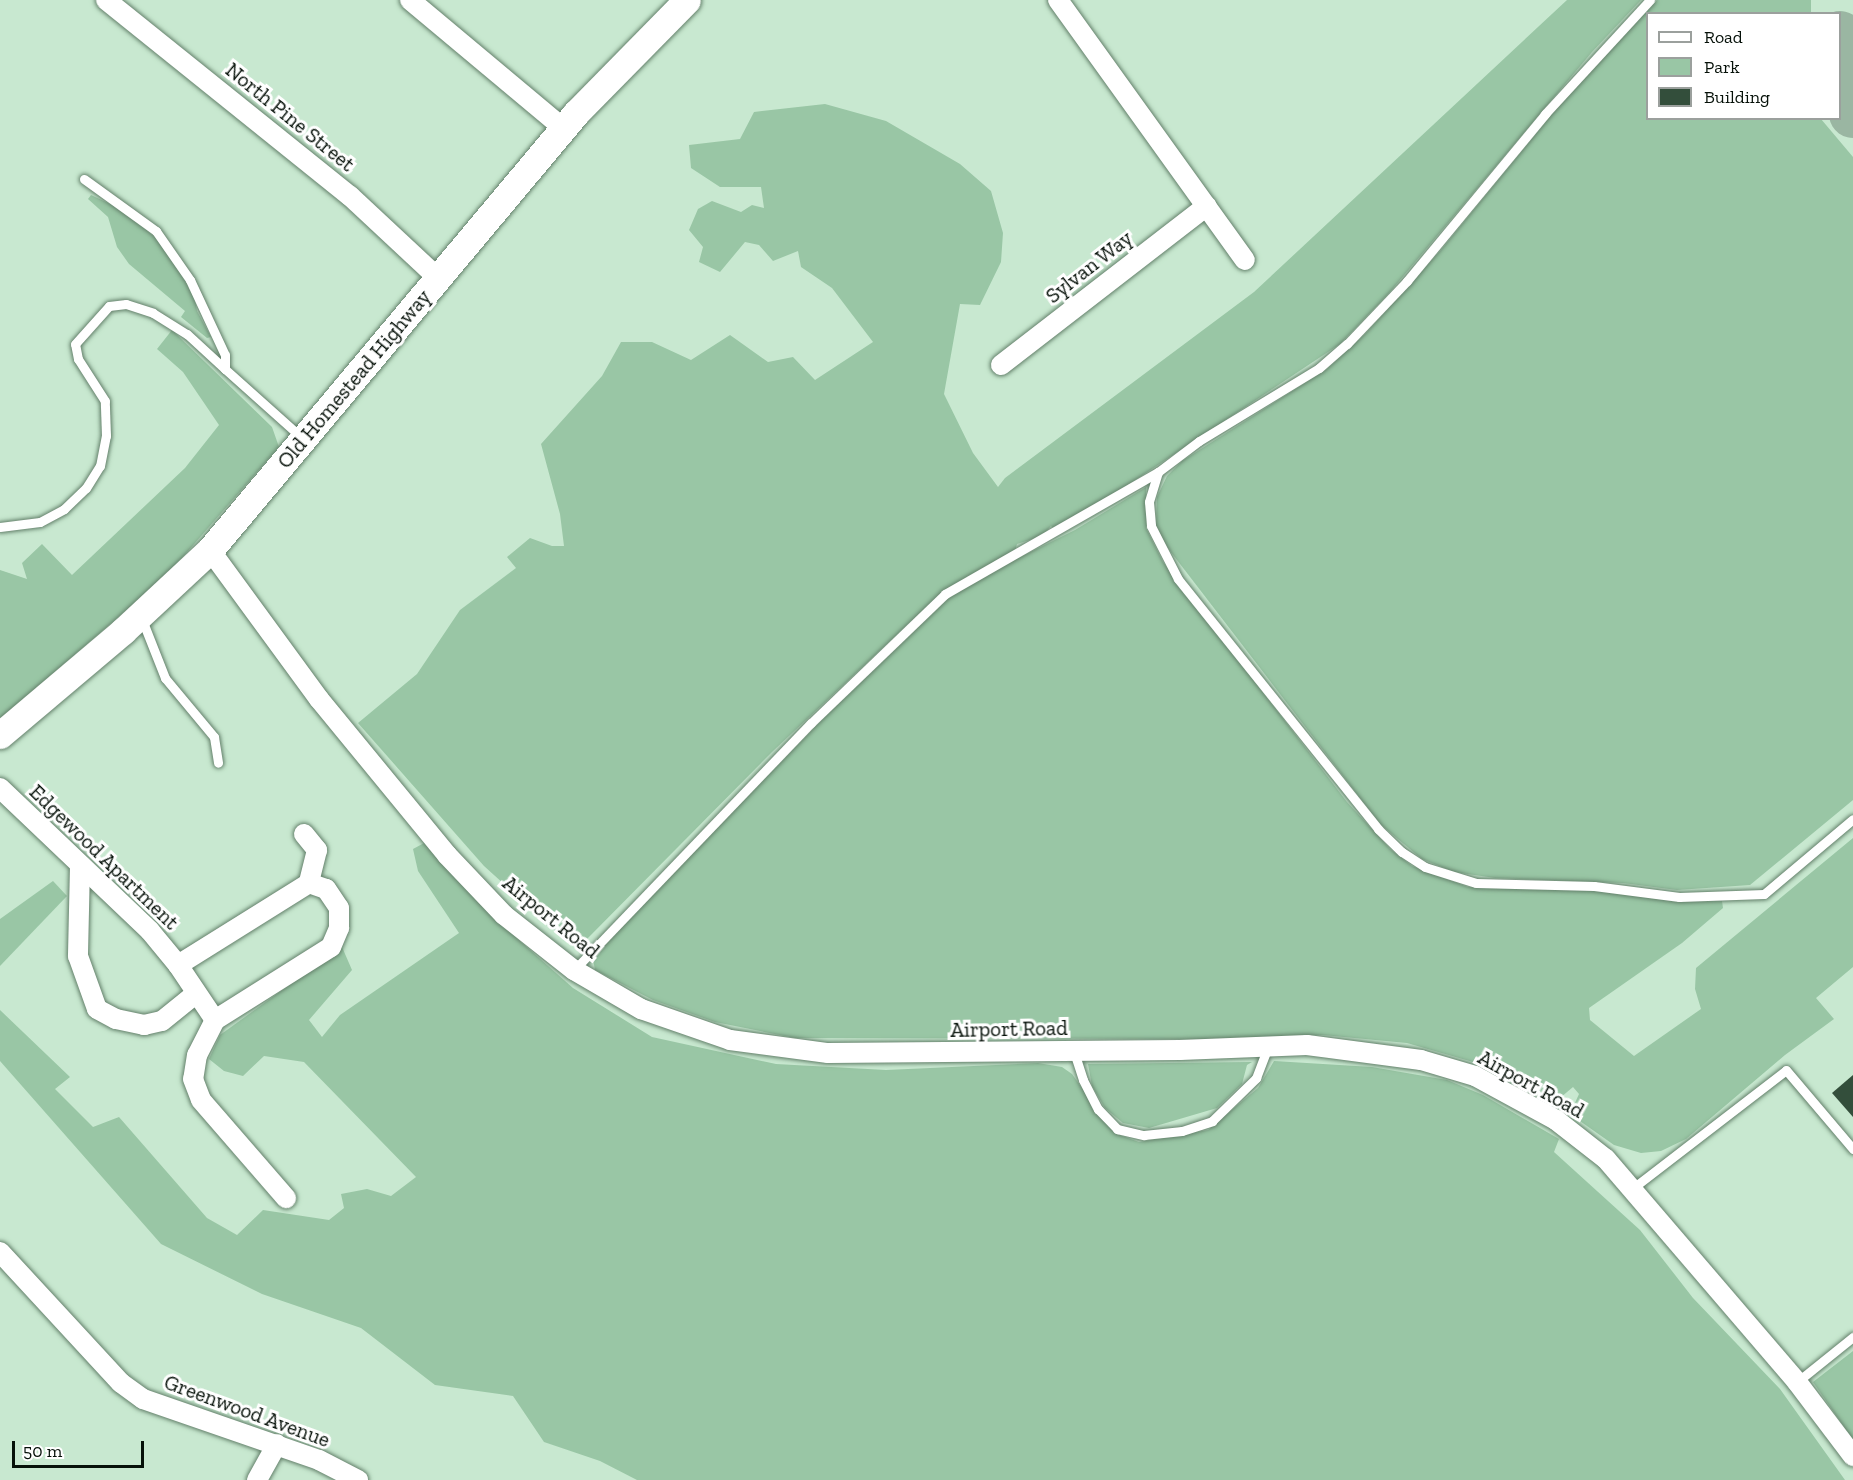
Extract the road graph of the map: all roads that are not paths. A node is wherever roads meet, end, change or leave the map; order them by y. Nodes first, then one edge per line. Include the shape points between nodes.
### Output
1 (106, 0) edge
2 (410, 0) edge
3 (687, 0) edge
4 (1058, 0) edge
5 (1650, 0) edge
6 (563, 128) junction
7 (84, 179) dead end
8 (1207, 206) junction
9 (1245, 260) dead end
10 (438, 278) junction
11 (1001, 365) dead end
12 (225, 369) junction
13 (305, 441) junction
14 (1158, 472) junction
15 (0, 527) edge
16 (210, 550) junction
17 (140, 615) junction
18 (0, 735) edge
19 (218, 763) dead end
20 (0, 788) edge
21 (1853, 819) edge
22 (304, 834) dead end
23 (80, 866) junction
24 (309, 883) junction
25 (178, 965) junction
26 (574, 970) junction
27 (194, 995) junction
28 (214, 1020) junction
29 (1268, 1046) junction
30 (1074, 1052) junction
31 (1853, 1149) edge
32 (1633, 1188) junction
33 (286, 1198) dead end
34 (0, 1252) edge
35 (1853, 1337) edge
36 (1797, 1382) junction
37 (277, 1444) junction
38 (1853, 1456) edge
39 (257, 1480) edge
40 (358, 1480) edge

1 - 10 street, North Pine Street via 350,196
2 - 6 street
3 - 6 main road, Old Homestead Highway
4 - 8 street
5 - 14 lane via 1545,114 1407,281 1347,344 1319,368 1199,441
6 - 10 main road, Old Homestead Highway
7 - 12 lane via 156,231 190,280 225,355
8 - 9 street
8 - 11 street, Sylvan Way
10 - 13 main road, Old Homestead Highway
12 - 13 lane
12 - 15 lane via 187,334 153,313 126,304 109,306 75,344 78,359 105,401 106,436 100,466 86,488 64,509 40,522
13 - 16 main road, Old Homestead Highway
14 - 21 lane via 1149,502 1151,526 1178,579 1378,829 1425,867 1476,883 1594,886 1679,897 1764,894
14 - 26 lane via 945,594 811,723
16 - 17 main road, Old Homestead Highway
16 - 26 street, Airport Road via 319,699 447,855 504,915
17 - 18 main road, Old Homestead Highway
17 - 19 lane via 165,678 214,737
20 - 23 street, Edgewood Apartment
22 - 24 street via 317,850
23 - 25 street, Edgewood Apartment via 150,931
23 - 27 street via 78,956 97,1009 116,1019 144,1025 162,1021
24 - 25 street
24 - 28 street via 326,888 339,908 339,928 331,946
25 - 27 street, Edgewood Apartment
26 - 30 street, Airport Road via 641,1009 730,1040 828,1053
27 - 28 street, Edgewood Apartment
28 - 33 street via 193,1079 201,1100
29 - 30 street, Airport Road
29 - 30 lane via 1256,1078 1212,1121 1182,1131 1144,1135 1117,1129 1098,1110
29 - 32 street, Airport Road via 1307,1045 1377,1052 1474,1076 1556,1120 1606,1159
31 - 32 lane via 1786,1070
32 - 36 street, Airport Road
34 - 37 street, Greenwood Avenue via 121,1383 136,1394 164,1408
35 - 36 lane
36 - 38 street, Airport Road
37 - 39 street
37 - 40 street, Greenwood Avenue

